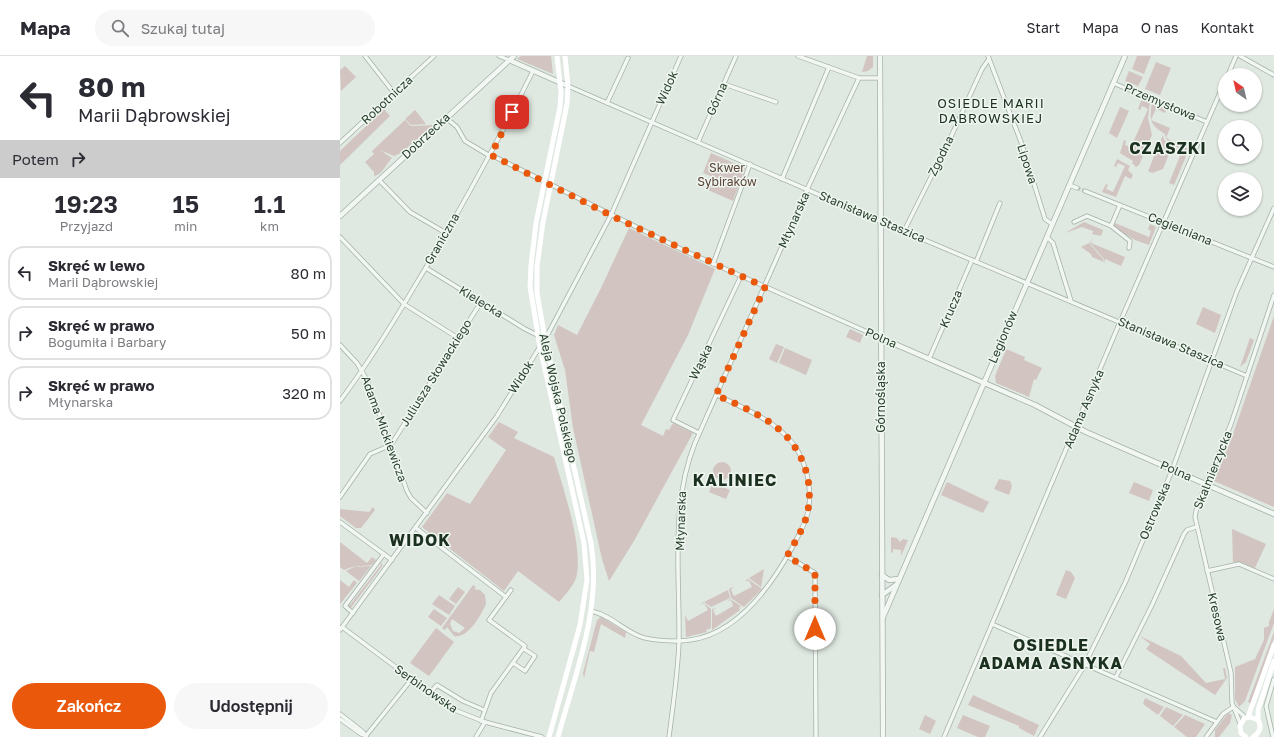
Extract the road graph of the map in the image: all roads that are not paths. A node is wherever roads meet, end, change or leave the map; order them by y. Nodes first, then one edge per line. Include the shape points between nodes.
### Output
1 (365, 56) edge
2 (434, 56) edge
3 (499, 56) edge
4 (514, 56) edge
5 (557, 56) edge
6 (565, 56) edge
7 (681, 56) edge
8 (736, 56) edge
9 (798, 56) edge
10 (880, 56) edge
11 (1125, 56) edge
12 (1236, 56) edge
13 (1240, 56) edge
14 (628, 58) dead end
15 (809, 58) edge
16 (988, 58) edge
17 (509, 60) junction
18 (830, 66) junction
19 (1231, 68) edge
20 (533, 71) junction
21 (1274, 75) edge
22 (859, 78) junction
23 (880, 78) junction
24 (560, 82) junction
25 (1113, 83) junction
26 (724, 84) junction
27 (568, 86) junction
28 (394, 93) junction
29 (1218, 97) edge
30 (776, 102) dead end
31 (607, 103) junction
32 (446, 118) junction
33 (652, 122) junction
34 (1207, 122) junction
35 (698, 142) junction
36 (340, 143) edge
37 (491, 155) junction
38 (750, 164) junction
39 (782, 178) junction
40 (379, 180) junction
41 (545, 182) junction
42 (550, 185) junction
43 (1069, 185) junction
44 (1077, 188) tunnel mouth
45 (807, 189) junction
46 (1085, 191) tunnel mouth
47 (1000, 203) dead end
48 (1120, 205) junction
49 (1274, 208) edge
50 (611, 215) junction
51 (340, 216) edge
52 (881, 221) junction
53 (1074, 222) dead end
54 (1164, 222) junction
55 (1052, 224) junction
56 (1111, 226) junction
57 (904, 231) junction
58 (446, 233) junction
59 (340, 237) edge
60 (1047, 237) junction
61 (1129, 248) dead end
62 (1252, 258) junction
63 (972, 260) junction
64 (976, 262) junction
65 (713, 264) junction
66 (1274, 267) edge
67 (426, 268) junction
68 (741, 276) junction
69 (1027, 283) junction
70 (765, 287) junction
71 (1274, 294) edge
72 (1071, 301) junction
73 (481, 302) junction
74 (404, 304) junction
75 (1121, 322) junction
76 (541, 324) junction
77 (554, 324) junction
78 (537, 335) junction
79 (458, 338) junction
80 (881, 338) junction
81 (545, 339) junction
82 (340, 345) edge
83 (540, 347) junction
84 (929, 359) junction
85 (1212, 361) junction
86 (363, 371) junction
87 (1247, 376) junction
88 (984, 383) junction
89 (716, 395) junction
90 (340, 401) edge
91 (1076, 427) junction
92 (699, 433) junction
93 (391, 445) junction
94 (1172, 470) junction
95 (1207, 484) junction
96 (340, 497) edge
97 (427, 513) junction
98 (1274, 514) edge
99 (340, 522) edge
100 (1196, 527) junction
101 (416, 528) junction
102 (384, 554) junction
103 (787, 556) junction
104 (392, 560) junction
105 (1206, 571) junction
106 (882, 575) junction
107 (899, 579) junction
108 (1274, 579) edge
109 (896, 586) junction
110 (511, 590) dead end
111 (882, 595) junction
112 (893, 596) junction
113 (506, 597) junction
114 (591, 611) junction
115 (353, 613) junction
116 (882, 618) junction
117 (992, 624) junction
118 (341, 629) edge
119 (679, 641) junction
120 (1274, 644) edge
121 (524, 649) junction
122 (1274, 661) edge
123 (513, 663) junction
124 (1085, 664) junction
125 (1116, 678) junction
126 (1274, 679) edge
127 (411, 680) junction
128 (429, 694) junction
129 (1233, 707) junction
130 (484, 710) junction
131 (340, 714) edge
132 (1247, 717) junction
133 (340, 719) edge
134 (1258, 720) junction
135 (481, 721) junction
136 (485, 722) junction
137 (1217, 722) junction
138 (1240, 723) junction
139 (1240, 730) junction
140 (365, 736) edge
141 (1256, 736) edge
142 (476, 737) edge
143 (542, 737) edge
144 (549, 737) edge
145 (558, 737) edge
146 (669, 737) edge
147 (816, 737) edge
148 (882, 737) edge
149 (944, 737) edge
150 (1040, 737) edge
151 (1206, 737) edge
152 (1235, 737) edge
153 (1246, 737) edge
154 (1272, 737) edge

1 - 28 street
2 - 28 street, Robotnicza
3 - 17 street, Stanisława Staszica
4 - 17 street, Dobrzecka
5 - 24 main road, Aleja Wojska Polskiego
6 - 27 main road, Aleja Wojska Polskiego
7 - 33 street, Widok
8 - 26 street, Górna
9 - 15 street
10 - 23 street, Górnośląska
11 - 25 street, Legionów
12 - 19 street
13 - 21 street
14 - 31 street
15 - 18 street
16 - 55 street, Lipowa via 1021,142 1045,219
16 - 57 street, Zgodna
17 - 20 street, Stanisława Staszica
17 - 32 street, Dobrzecka
18 - 22 street
18 - 39 street
20 - 24 street, Stanisława Staszica
20 - 37 street, Graniczna
22 - 23 street
22 - 45 street, Młynarska
23 - 52 street, Górnośląska
24 - 27 street, Stanisława Staszica
24 - 41 main road, Aleja Wojska Polskiego via 560,107
25 - 34 street, Przemysłowa
25 - 43 street, Legionów
26 - 30 street
26 - 35 street, Górna
27 - 31 street, Stanisława Staszica
27 - 42 main road, Aleja Wojska Polskiego via 566,113
28 - 36 street, Robotnicza
29 - 34 street, Adama Asnyka
31 - 33 street, Stanisława Staszica
32 - 37 street, Polna via 457,127 465,141
32 - 40 street, Dobrzecka
33 - 35 street, Stanisława Staszica
33 - 50 street, Widok
34 - 54 street, Adama Asnyka
35 - 38 street, Stanisława Staszica
37 - 41 street, Polna
37 - 58 street, Graniczna
38 - 39 street, Stanisława Staszica
38 - 65 street
39 - 45 street, Stanisława Staszica
40 - 51 street, Dobrzecka
40 - 58 street via 410,212
41 - 42 street, Polna
41 - 78 main road, Aleja Wojska Polskiego via 536,223 530,273
42 - 50 street, Polna
42 - 76 main road, Aleja Wojska Polskiego via 536,267
43 - 44 street
43 - 55 street, Legionów
45 - 52 street, Stanisława Staszica
45 - 70 street, Młynarska
46 - 48 street, Cegielniana
47 - 64 street
48 - 54 street, Cegielniana
48 - 56 street
49 - 62 street, Ostrowska
50 - 65 street, Polna
50 - 77 street, Widok
52 - 57 street, Stanisława Staszica
52 - 80 street, Górnośląska
53 - 56 street via 1087,216
54 - 62 street, Cegielniana
54 - 75 street, Adama Asnyka
55 - 60 street, Legionów
56 - 61 street via 1130,241
57 - 63 street, Stanisława Staszica
58 - 67 street, Graniczna
59 - 74 street
60 - 69 street, Legionów
60 - 72 street via 1053,242
62 - 66 street, Cegielniana
62 - 85 street, Ostrowska via 1234,298
63 - 64 street, Stanisława Staszica
63 - 84 street, Krucza
64 - 69 street, Stanisława Staszica
65 - 68 street, Polna
67 - 73 street, Kielecka
67 - 74 street, Graniczna
68 - 70 street, Polna
68 - 92 street, Wąska via 672,420
69 - 72 street, Stanisława Staszica
69 - 88 street, Legionów
70 - 80 street, Polna
70 - 89 street, Młynarska
71 - 87 street, Skalmierzycka
72 - 75 street, Stanisława Staszica
73 - 78 street, Kielecka
73 - 79 street, Juliusza Słowackiego
74 - 79 street
74 - 86 street, Graniczna
75 - 85 street, Stanisława Staszica
75 - 91 street, Adama Asnyka
76 - 77 street
76 - 81 main road, Aleja Wojska Polskiego
77 - 81 street, Widok
78 - 83 main road, Aleja Wojska Polskiego
79 - 93 street, Juliusza Słowackiego
80 - 84 street, Polna
80 - 106 street, Górnośląska
81 - 83 street, Widok
81 - 114 main road, Aleja Wojska Polskiego via 591,543 595,578
82 - 86 street, Adama Mickiewicza
83 - 97 street, Widok via 497,416
83 - 144 main road, Aleja Wojska Polskiego via 583,537 587,571 583,615
84 - 88 street, Polna
85 - 87 street, Stanisława Staszica
85 - 94 street, Ostrowska
86 - 90 street, Graniczna
86 - 93 street, Adama Mickiewicza
87 - 95 street, Skalmierzycka
88 - 91 street, Polna via 1036,405
88 - 107 street, Legionów
89 - 92 street, Młynarska
89 - 103 street via 776,427 791,442 803,462 809,485 808,511 803,527
91 - 94 street, Polna
91 - 117 street, Adama Asnyka
92 - 119 street, Młynarska via 686,468 680,496
93 - 96 street via 370,454
93 - 97 street, Adama Mickiewicza via 406,491
94 - 95 street, Polna
94 - 124 street, Ostrowska via 1125,583
95 - 98 street, Polna
95 - 100 street, Skalmierzycka via 1196,510
97 - 101 street, Widok
99 - 102 street
100 - 105 street, Kresowa
100 - 125 street, Skalmierzycka via 1185,532
101 - 104 street, Widok
101 - 113 street
102 - 104 street
102 - 115 street via 345,606
103 - 119 street via 766,589 734,619 704,637
103 - 147 street via 815,573
104 - 115 street, Widok
105 - 108 street via 1238,564
105 - 129 street, Kresowa via 1231,673
106 - 107 street via 889,580
106 - 111 street, Górnośląska
107 - 109 street, Legionów
109 - 111 street
109 - 112 street, Legionów
110 - 113 street
111 - 112 street
111 - 116 street, Górnośląska
112 - 116 street, Legionów
113 - 121 street via 489,620 525,646
114 - 119 street via 604,615 640,637
114 - 145 main road, Aleja Wojska Polskiego
115 - 118 street, Widok
116 - 148 street, Górnośląska
117 - 124 street
117 - 149 street, Adama Asnyka
118 - 127 street, Serbinowska
119 - 146 street, Młynarska
120 - 132 main road
121 - 123 street
121 - 123 street via 535,656 525,671
122 - 134 main road via 1259,708
123 - 130 street via 491,693
124 - 125 street
124 - 150 street, Ostrowska
125 - 137 street
126 - 154 street via 1266,706
127 - 128 street, Serbinowska
127 - 140 street
128 - 130 street via 437,685
128 - 135 street, Serbinowska via 456,711
129 - 132 street
129 - 137 street via 1225,711
129 - 138 street, Kresowa
130 - 135 street
131 - 140 street
132 - 134 main road
132 - 138 main road
133 - 140 street
134 - 141 main road via 1260,726
135 - 136 street, Serbinowska
136 - 142 street
136 - 143 street, Serbinowska
137 - 151 street
138 - 139 main road
139 - 152 main road
139 - 153 main road

